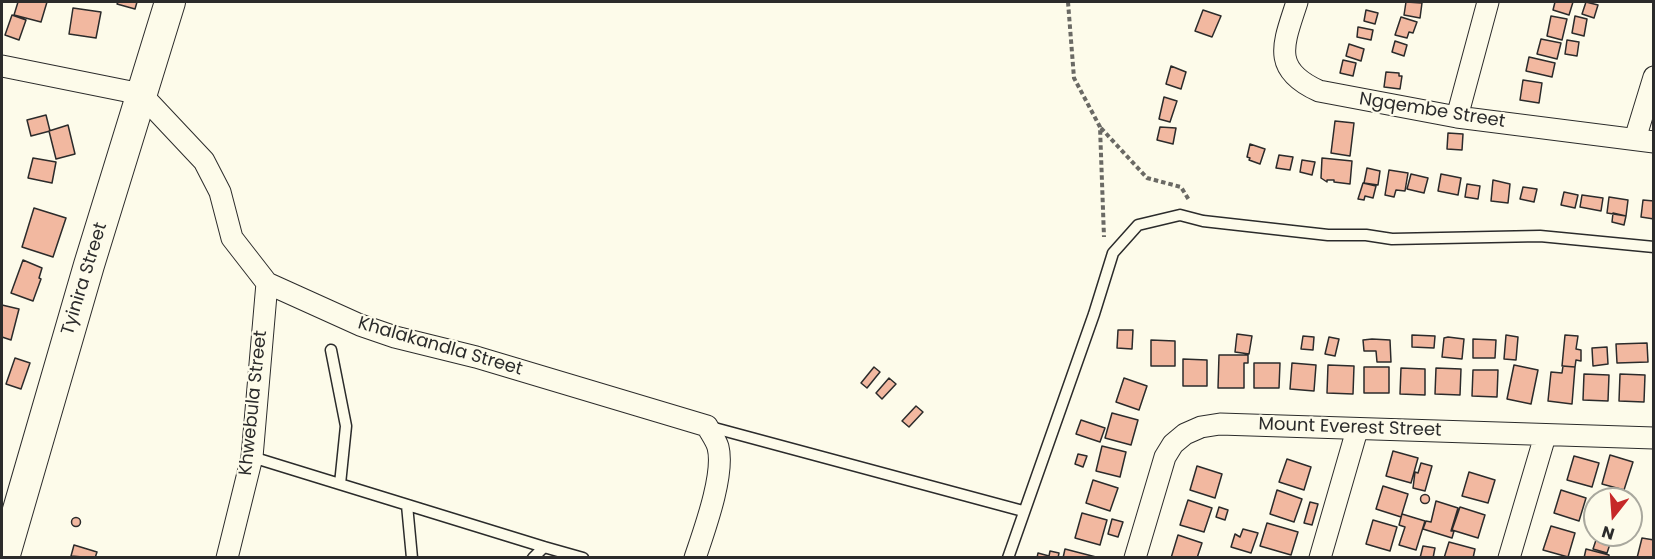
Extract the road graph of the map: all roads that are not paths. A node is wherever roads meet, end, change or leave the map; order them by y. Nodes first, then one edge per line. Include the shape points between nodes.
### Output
1 (170, 2) edge
2 (1297, 2) edge
3 (1488, 2) edge
4 (2, 66) edge
5 (1653, 77) edge
6 (141, 94) junction
7 (1457, 117) junction
8 (1644, 140) edge
9 (1653, 247) edge
10 (267, 284) junction
11 (331, 350) dead end
12 (707, 426) junction
13 (1357, 430) junction
14 (1545, 436) junction
15 (1653, 438) edge
16 (252, 457) junction
17 (340, 484) junction
18 (407, 505) junction
19 (1023, 511) junction
20 (544, 548) junction
21 (4, 558) edge
22 (227, 558) edge
23 (412, 558) edge
24 (533, 558) edge
25 (583, 558) edge
26 (695, 558) edge
27 (1008, 558) edge
28 (1135, 558) edge
29 (1320, 558) edge
30 (1509, 558) edge

1 - 6 street, Tyinira Street
2 - 7 street, Ngqembe Street via 1284,42 1284,57 1303,84 1333,95
3 - 7 street
4 - 6 street
5 - 8 street
6 - 10 street, Khalakandla Street via 204,161 220,192 232,238
6 - 21 street, Tyinira Street
7 - 8 street, Ngqembe Street
9 - 19 lane via 1540,236 1392,239 1328,235 1180,215 1138,225 1113,253
10 - 12 street, Khalakandla Street via 360,326
10 - 16 street, Khwebula Street
11 - 17 lane via 346,426
12 - 19 lane
12 - 26 street via 718,446 720,465
13 - 14 street, Mount Everest Street
13 - 28 street, Mount Everest Street via 1242,423 1201,427 1185,434 1165,457
13 - 29 street
14 - 15 street, Mount Everest Street
14 - 30 street
16 - 17 lane
16 - 22 street, Khwebula Street
17 - 18 lane
18 - 20 lane
18 - 23 lane
19 - 27 lane
20 - 24 lane
20 - 25 lane

